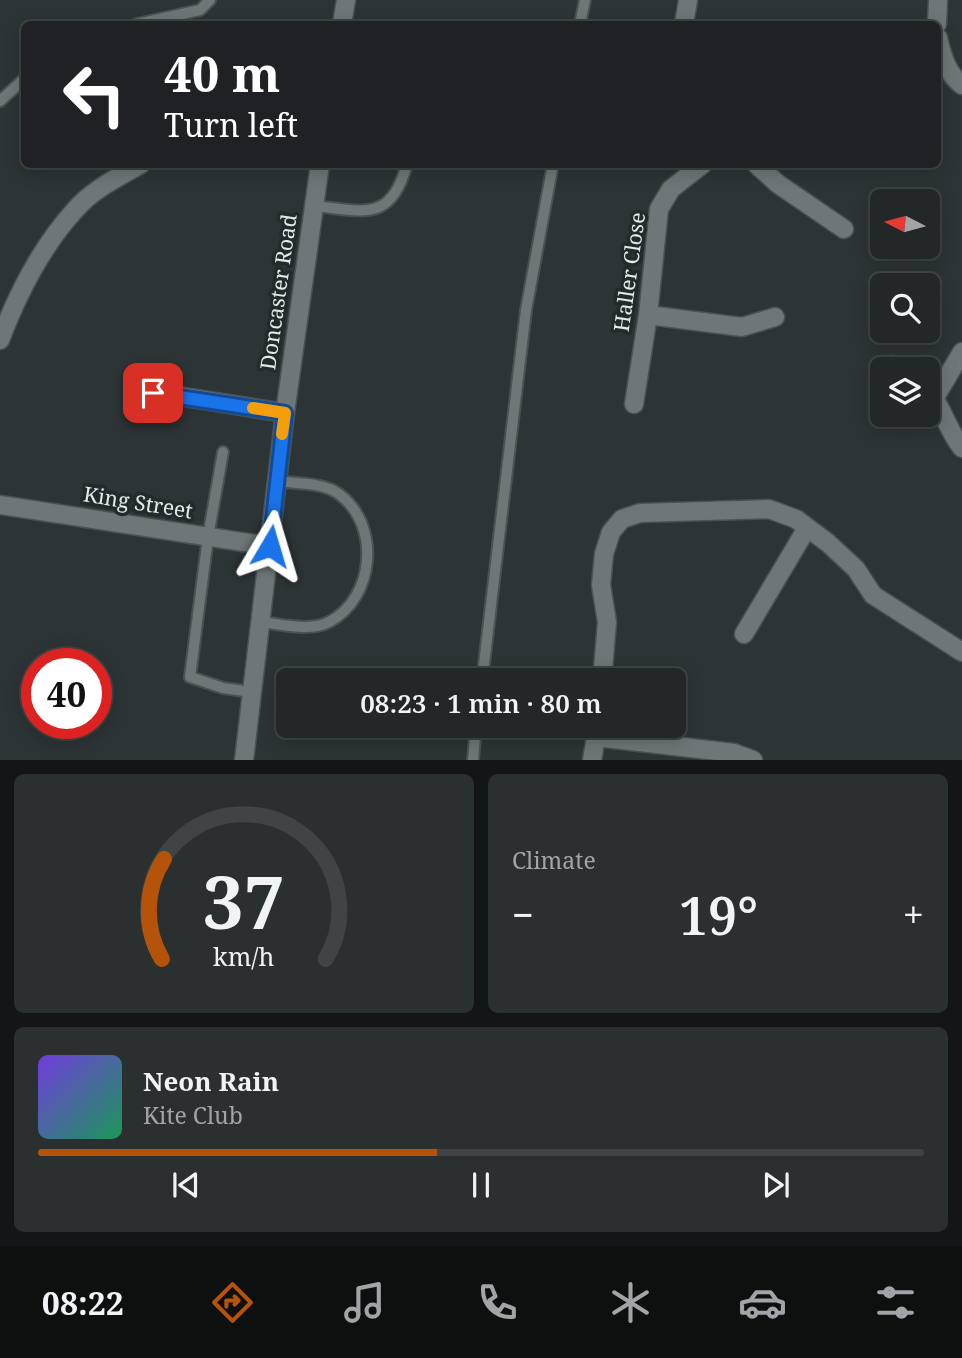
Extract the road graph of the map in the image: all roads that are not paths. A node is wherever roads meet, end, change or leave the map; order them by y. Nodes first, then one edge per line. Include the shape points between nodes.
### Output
1 (210, 0) edge
2 (346, 0) edge
3 (585, 0) edge
4 (688, 0) edge
5 (938, 0) edge
6 (150, 21) edge
7 (342, 21) edge
8 (581, 21) edge
9 (684, 21) edge
10 (937, 21) edge
11 (941, 51) edge
12 (21, 82) edge
13 (962, 85) edge
14 (0, 101) edge
15 (134, 168) edge
16 (319, 168) edge
17 (406, 168) edge
18 (553, 168) edge
19 (699, 168) edge
20 (760, 168) edge
21 (314, 206) junction
22 (844, 229) dead end
23 (648, 315) junction
24 (775, 317) dead end
25 (0, 340) edge
26 (962, 352) edge
27 (940, 382) edge
28 (153, 393) dead end
29 (634, 404) dead end
30 (940, 412) edge
31 (285, 413) junction
32 (962, 448) edge
33 (222, 452) dead end
34 (277, 481) junction
35 (0, 505) edge
36 (807, 528) junction
37 (208, 537) junction
38 (270, 546) junction
39 (260, 622) junction
40 (744, 634) dead end
41 (962, 652) edge
42 (484, 668) edge
43 (603, 668) edge
44 (252, 692) junction
45 (475, 738) edge
46 (596, 738) edge
47 (636, 738) edge
48 (244, 760) edge
49 (473, 760) edge
50 (592, 760) edge
51 (753, 760) edge

1 - 6 lane via 200,10
2 - 7 street
3 - 8 lane
4 - 9 street
5 - 10 street
11 - 13 street
12 - 14 lane
15 - 25 street via 75,209 28,275
16 - 21 street, Doncaster Road
17 - 21 lane via 390,203 380,208
18 - 42 lane via 526,310
19 - 23 street, Haller Close via 671,189 659,209
20 - 22 street
21 - 31 street, Doncaster Road
23 - 24 street via 742,327
23 - 29 street, Haller Close
26 - 27 street
28 - 31 street
30 - 32 street
31 - 34 street, Doncaster Road
33 - 37 lane
34 - 38 street, Doncaster Road
34 - 39 lane via 340,494 359,521 368,561 359,592 328,622 298,626
35 - 37 street, King Street
36 - 40 street
36 - 41 street via 856,569 873,595
36 - 43 street via 769,509 640,513 622,519 611,532 604,554 601,585 607,622
37 - 38 street, King Street
37 - 44 lane via 190,677
38 - 39 street, Doncaster Road
39 - 44 street, Doncaster Road
44 - 48 street, Doncaster Road
45 - 49 lane
46 - 50 street
47 - 51 street

